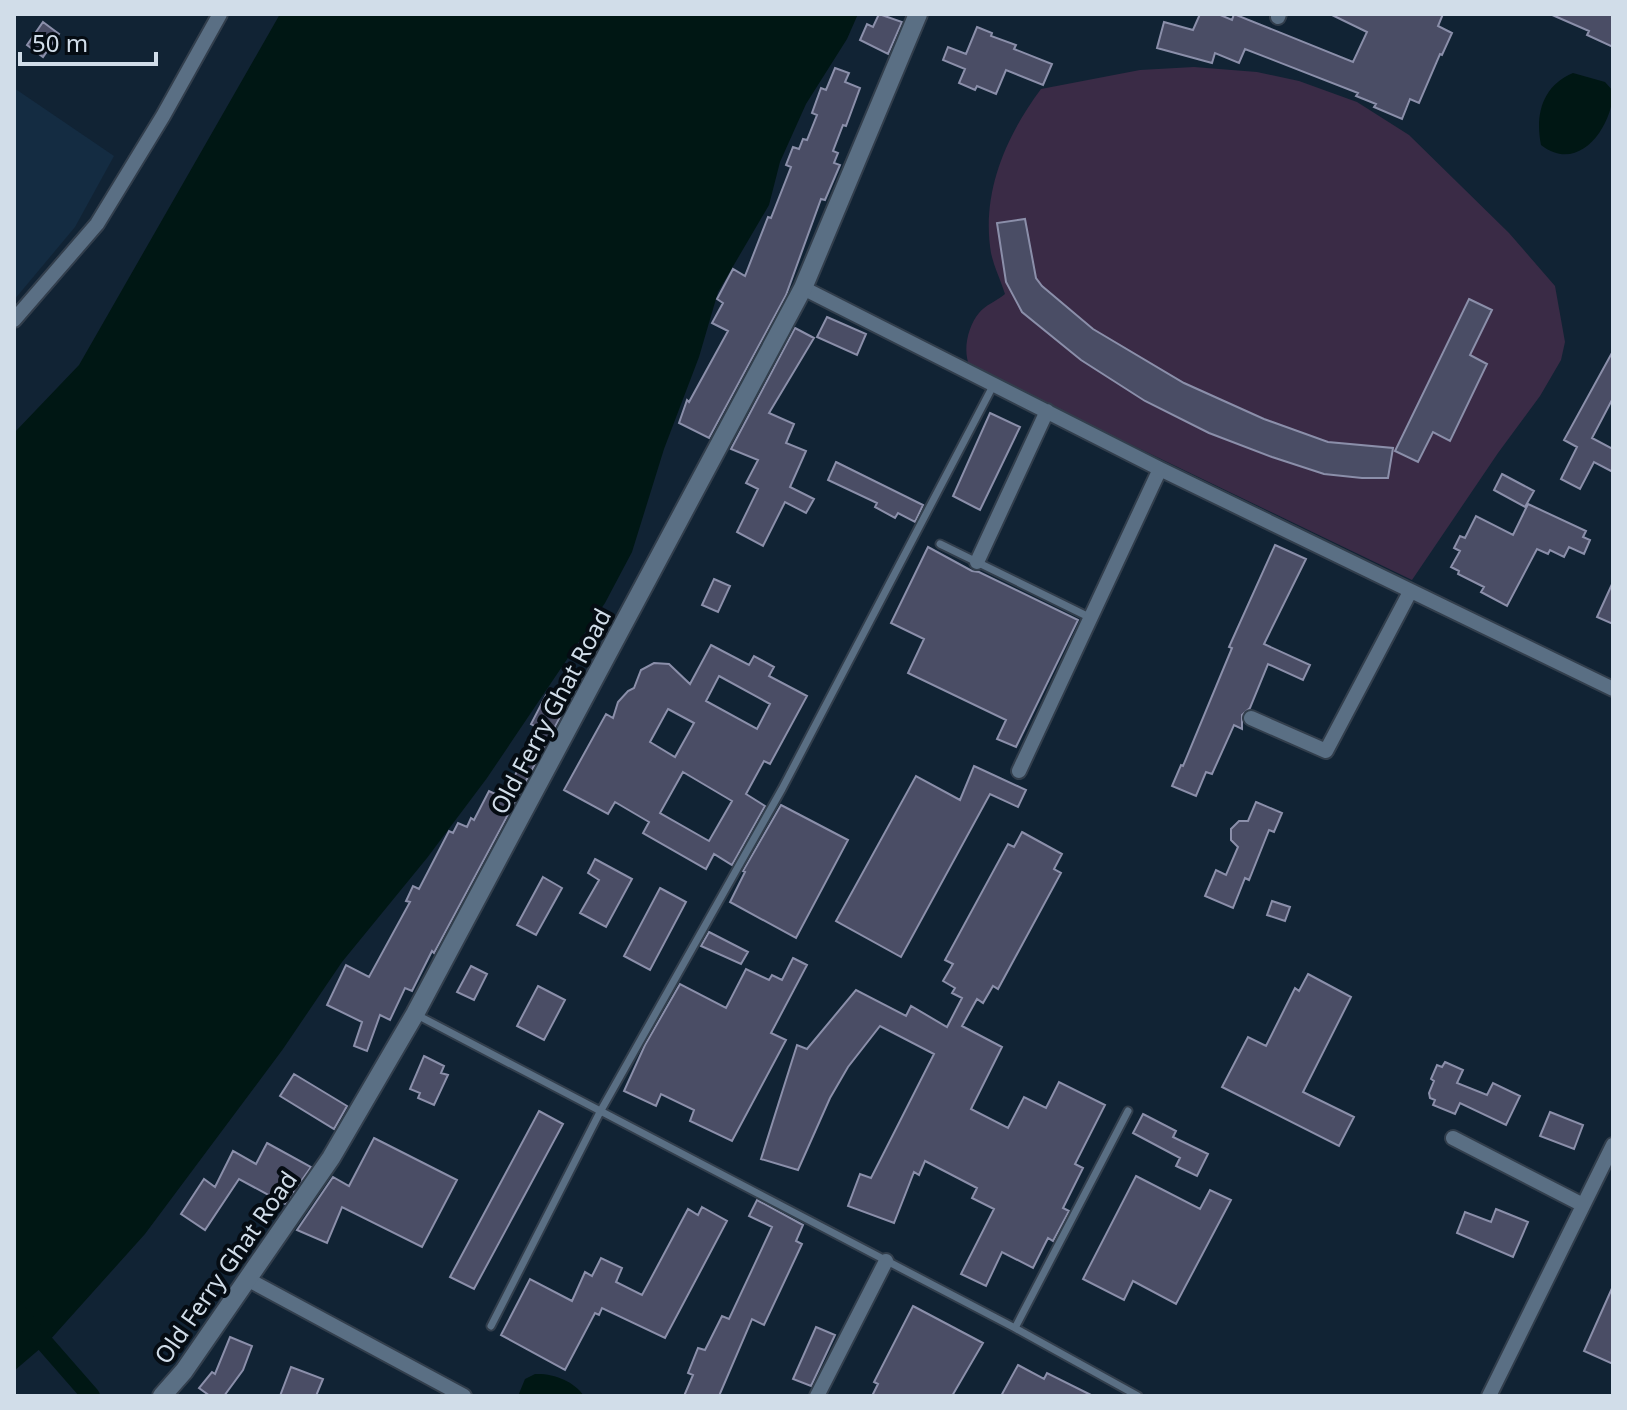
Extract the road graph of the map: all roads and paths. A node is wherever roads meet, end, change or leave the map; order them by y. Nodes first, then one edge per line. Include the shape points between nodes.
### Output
1 (220, 14) edge
2 (918, 14) edge
3 (803, 288) junction
4 (14, 320) edge
5 (994, 384) junction
6 (1047, 411) junction
7 (1160, 469) junction
8 (940, 544) dead end
9 (977, 562) junction
10 (1410, 592) junction
11 (1091, 618) junction
12 (1613, 689) edge
13 (1251, 718) dead end
14 (1019, 771) dead end
15 (415, 1014) junction
16 (1128, 1111) dead end
17 (600, 1112) junction
18 (1453, 1138) dead end
19 (1613, 1145) edge
20 (1583, 1205) junction
21 (886, 1261) junction
22 (247, 1279) junction
23 (491, 1326) dead end
24 (1015, 1328) junction
25 (162, 1396) edge
26 (464, 1396) edge
27 (817, 1396) edge
28 (1138, 1396) edge
29 (1489, 1396) edge

1 - 4 street via 97,224
2 - 3 street, Old Ferry Ghat Road
3 - 5 street
3 - 15 street, Old Ferry Ghat Road
5 - 6 street
5 - 17 lane via 782,789
6 - 7 street
6 - 9 street
7 - 10 street
7 - 11 street
8 - 9 lane
9 - 11 lane
10 - 12 street
10 - 13 street via 1326,751
11 - 14 street
15 - 17 lane
15 - 22 street, Old Ferry Ghat Road via 331,1158
16 - 24 lane
17 - 21 lane
17 - 23 lane
18 - 20 street
19 - 20 street
20 - 29 street
21 - 24 lane
21 - 27 street
22 - 25 street, Old Ferry Ghat Road
22 - 26 street
24 - 28 lane

